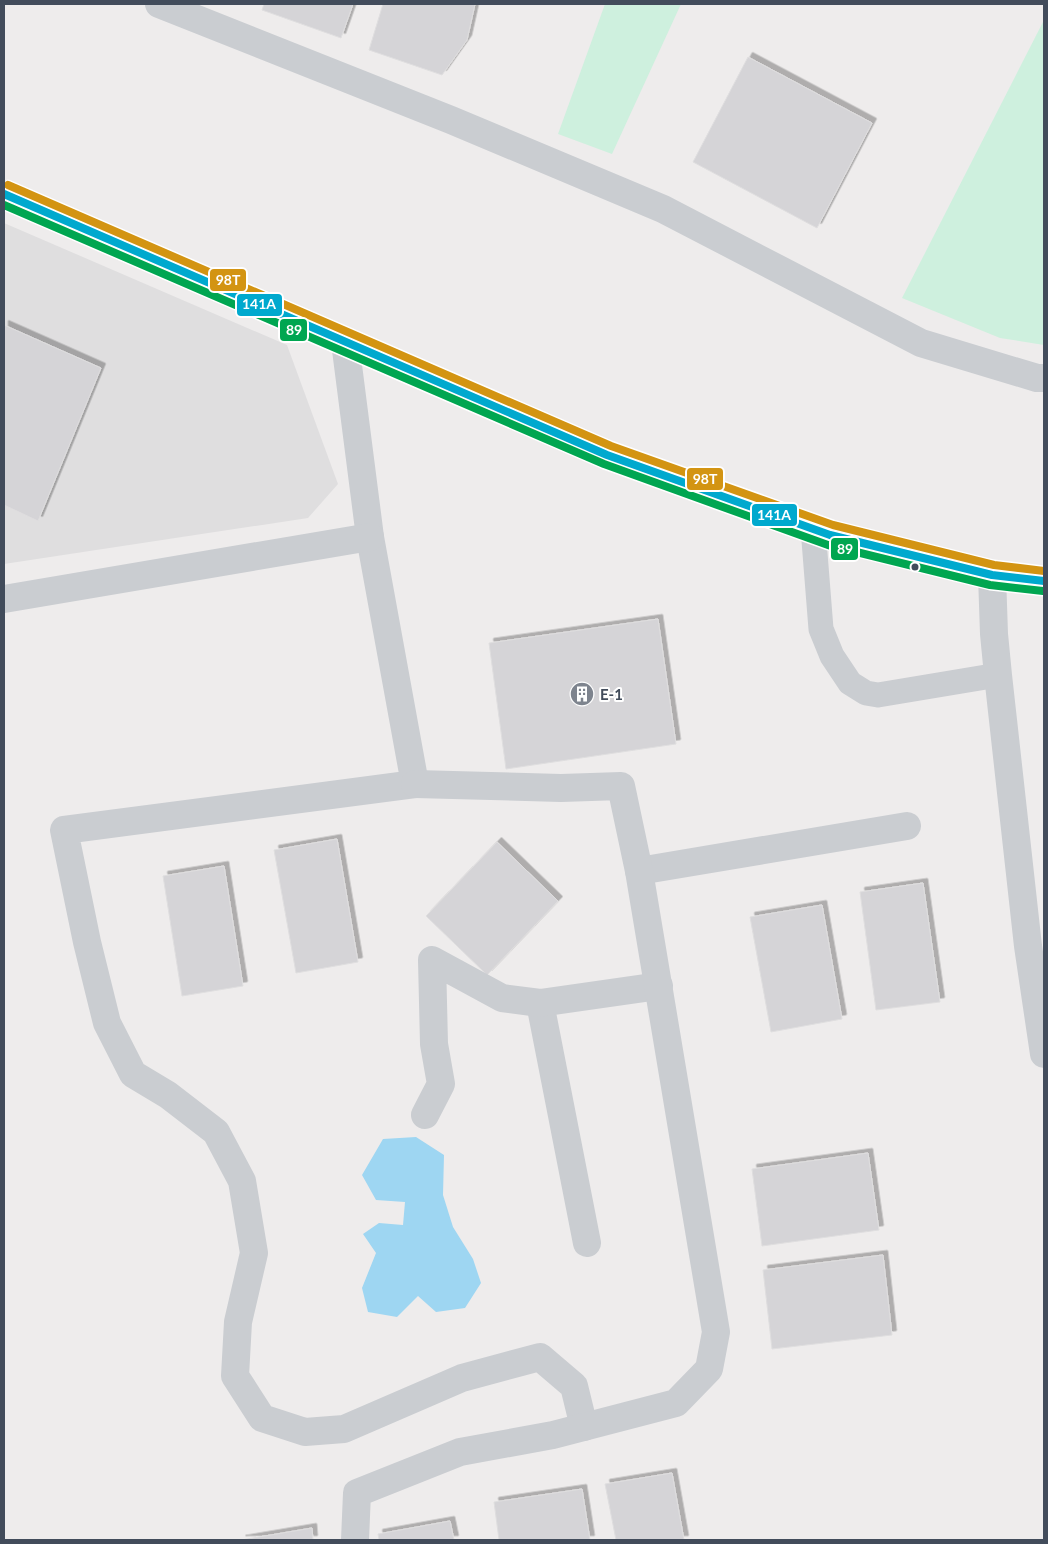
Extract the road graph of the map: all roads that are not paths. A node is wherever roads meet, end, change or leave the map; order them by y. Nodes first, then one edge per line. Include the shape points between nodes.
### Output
1 (159, 4) edge
2 (4, 194) edge
3 (345, 342) junction
4 (1044, 378) edge
5 (813, 528) junction
6 (370, 537) junction
7 (992, 575) junction
8 (1044, 581) edge
9 (4, 599) edge
10 (998, 675) junction
11 (415, 784) junction
12 (907, 826) dead end
13 (639, 872) junction
14 (659, 986) junction
15 (540, 1003) junction
16 (1044, 1054) edge
17 (425, 1115) dead end
18 (587, 1243) dead end
19 (584, 1427) junction
20 (355, 1540) edge

1 - 4 street via 451,120 663,209 921,343
2 - 3 street
3 - 5 street via 607,455
3 - 6 street
5 - 7 street
5 - 10 lane via 821,629 832,656 850,683 866,693 878,695
6 - 9 street
6 - 11 street
7 - 8 street
7 - 10 street
10 - 16 street via 1028,946
11 - 13 street via 561,788 621,786
11 - 19 street via 64,830 106,1023 133,1074 168,1095 216,1132 242,1181 254,1253 238,1322 235,1376 262,1418 305,1432 344,1429 462,1378 540,1357 574,1386
12 - 13 street
13 - 14 street
14 - 15 street
14 - 19 street via 716,1332 710,1369 676,1403
15 - 17 street via 502,998 432,960 434,1044 441,1084
15 - 18 street
19 - 20 street via 460,1452 357,1494

